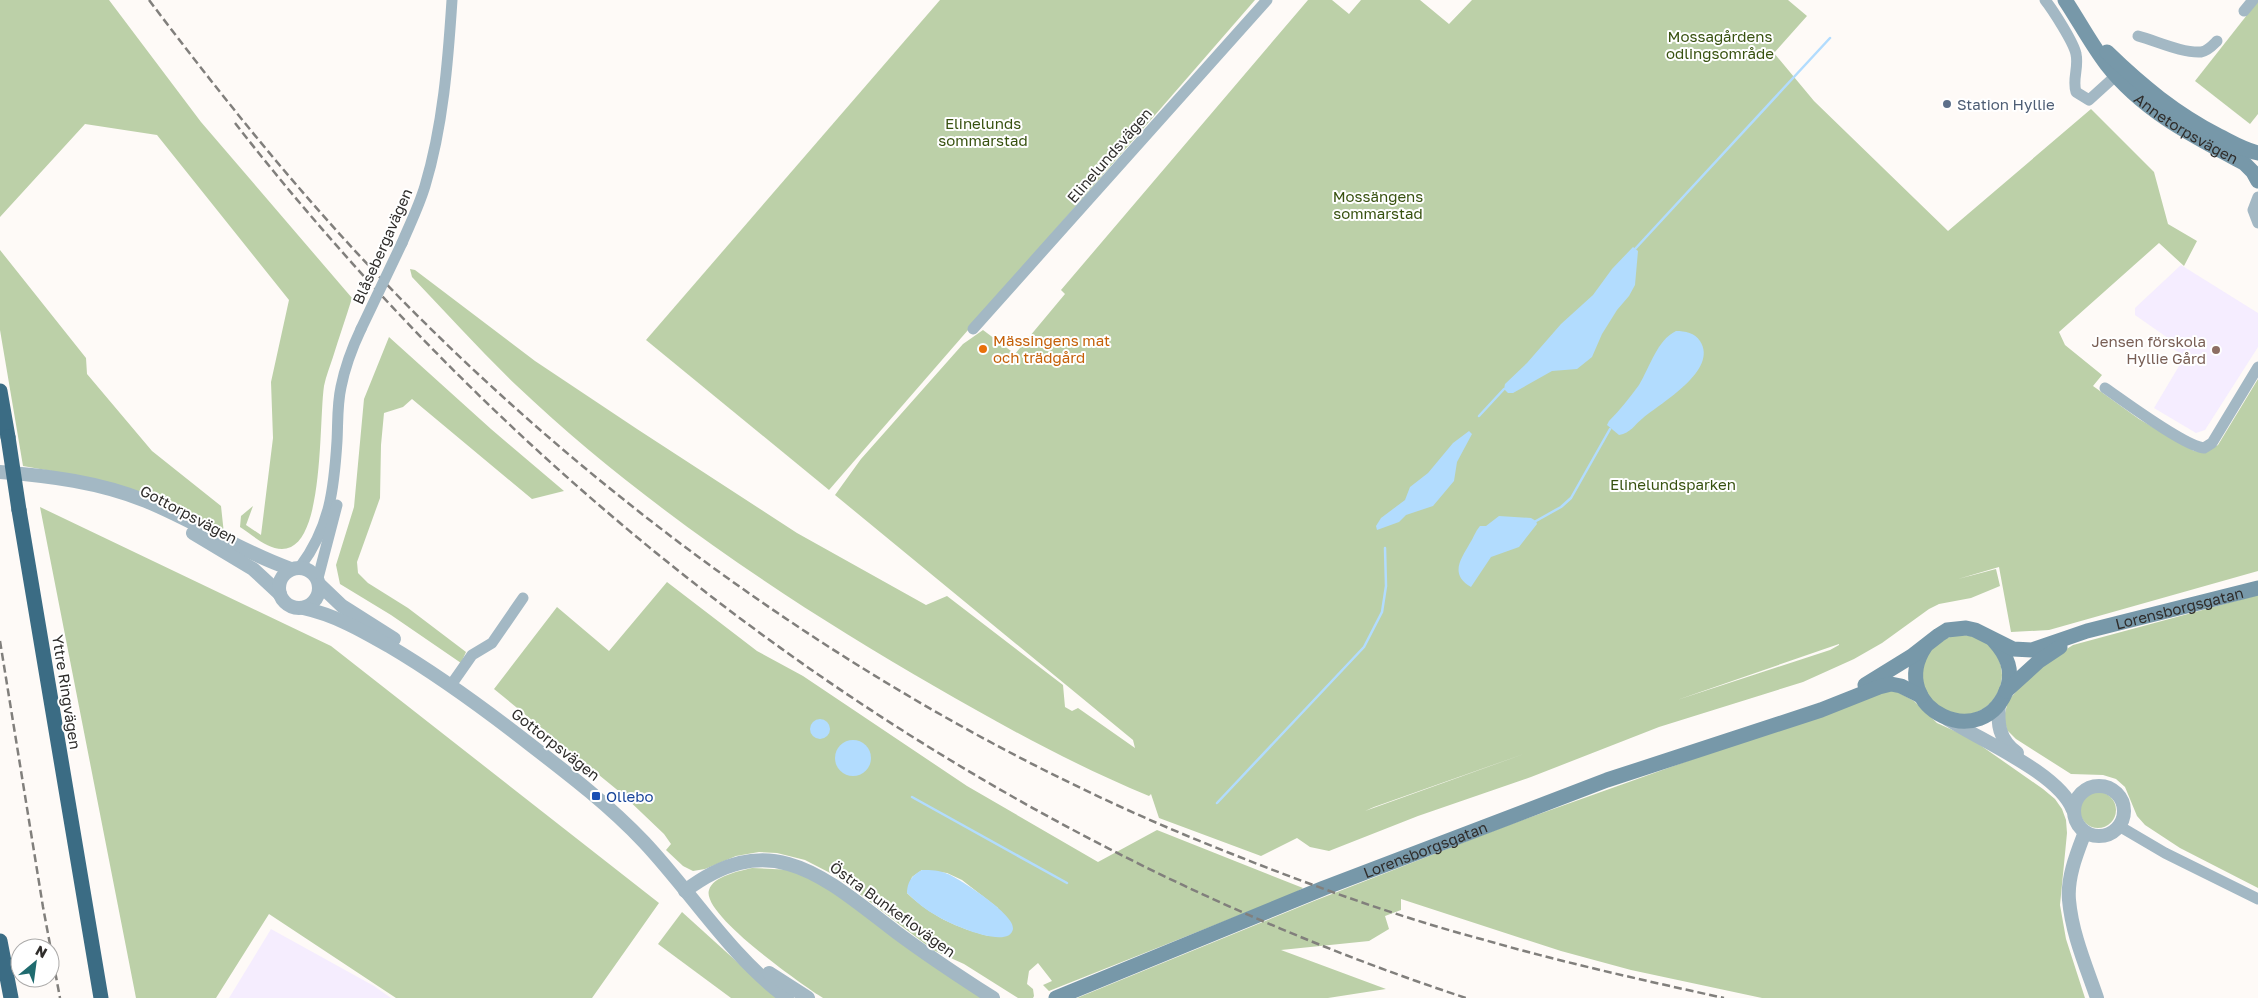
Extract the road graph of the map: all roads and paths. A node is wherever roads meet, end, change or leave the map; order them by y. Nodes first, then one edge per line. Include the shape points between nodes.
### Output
1 (452, 0) edge
2 (1267, 0) edge
3 (2045, 0) edge
4 (2253, 0) edge
5 (2068, 4) edge
6 (2244, 11) dead end
7 (2138, 36) dead end
8 (2217, 41) dead end
9 (2120, 72) junction
10 (2258, 153) edge
11 (2258, 175) edge
12 (2258, 197) edge
13 (2258, 223) edge
14 (973, 330) dead end
15 (2258, 368) edge
16 (2106, 388) dead end
17 (0, 391) edge
18 (337, 441) junction
19 (0, 472) edge
20 (73, 481) junction
21 (296, 568) junction
22 (319, 582) junction
23 (2258, 588) edge
24 (280, 594) junction
25 (523, 598) dead end
26 (303, 608) junction
27 (2103, 628) junction
28 (1993, 640) junction
29 (1927, 645) junction
30 (431, 670) junction
31 (451, 685) junction
32 (1921, 696) junction
33 (2003, 697) junction
34 (1798, 716) junction
35 (1945, 718) junction
36 (2085, 790) junction
37 (2073, 810) junction
38 (2118, 826) junction
39 (2085, 832) junction
40 (685, 891) junction
41 (2258, 900) edge
42 (714, 925) junction
43 (0, 942) edge
44 (11, 998) edge
45 (101, 998) edge
46 (787, 998) edge
47 (808, 998) edge
48 (993, 998) edge
49 (1056, 998) edge
50 (2096, 998) edge

1 - 18 street, Blåsebergavägen, bridge via 445,88 425,186 350,353 340,388
2 - 14 street, Elinelundsvägen
3 - 9 street via 2076,53 2076,92 2089,100
4 - 6 street
5 - 9 main road, Annetorpsvägen via 2090,42
7 - 8 street via 2202,52
9 - 10 main road, Annetorpsvägen via 2187,120
9 - 11 main road, Annetorpsvägen via 2162,118 2244,163
12 - 13 street via 2253,210
15 - 16 street via 2212,443 2204,448 2183,439
17 - 45 highway, Yttre Ringvägen, bridge
18 - 21 street, Blåsebergavägen via 329,511 316,543
18 - 22 street, Blåsebergavägen via 340,472 337,506
19 - 20 street, Gottorpsvägen
20 - 21 street, Gottorpsvägen via 110,488 145,500 271,562
20 - 24 street, Gottorpsvägen via 143,506 166,518 253,569
21 - 22 street, Gottorpsvägen via 307,569
21 - 24 street via 281,580
22 - 26 street via 316,600
22 - 30 street, Gottorpsvägen via 342,606 395,640
23 - 27 main road, Lorensborgsgatan
24 - 26 street, Gottorpsvägen via 289,606
25 - 31 street via 492,643 472,655
26 - 30 street, Gottorpsvägen via 340,620
27 - 28 main road, Lorensborgsgatan via 2032,650 2013,649
27 - 33 main road, Lorensborgsgatan via 2052,652
28 - 29 main road, Lorensborgsgatan via 1976,630 1957,628 1938,635
28 - 33 main road via 2005,655 2010,673
29 - 32 main road via 1916,670 1916,684
29 - 34 main road, Lorensborgsgatan via 1878,678
30 - 31 street, Gottorpsvägen
31 - 40 street, Gottorpsvägen via 596,796 646,843
32 - 34 main road, Lorensborgsgatan via 1891,684
32 - 35 main road, Lorensborgsgatan
33 - 35 main road, Lorensborgsgatan via 1988,714 1974,720
33 - 36 street via 1998,728 2006,743 2071,788
34 - 49 main road, Lorensborgsgatan via 1607,780 1463,834
35 - 37 street via 1995,746 2050,783 2065,795
36 - 37 street via 2077,798
36 - 38 street via 2105,786 2117,794 2123,806 2123,818
37 - 39 street via 2078,825
38 - 39 street via 2111,833 2100,836
38 - 41 street
39 - 50 street via 2074,863 2069,899 2076,937
40 - 42 street, Gottorpsvägen
40 - 48 street, Östra Bunkeflovägen via 719,870 740,863 765,860 794,865 817,874 845,892 910,943
42 - 46 street, Gottorpsvägen via 757,972
42 - 47 street, Gottorpsvägen via 768,971
43 - 44 highway

